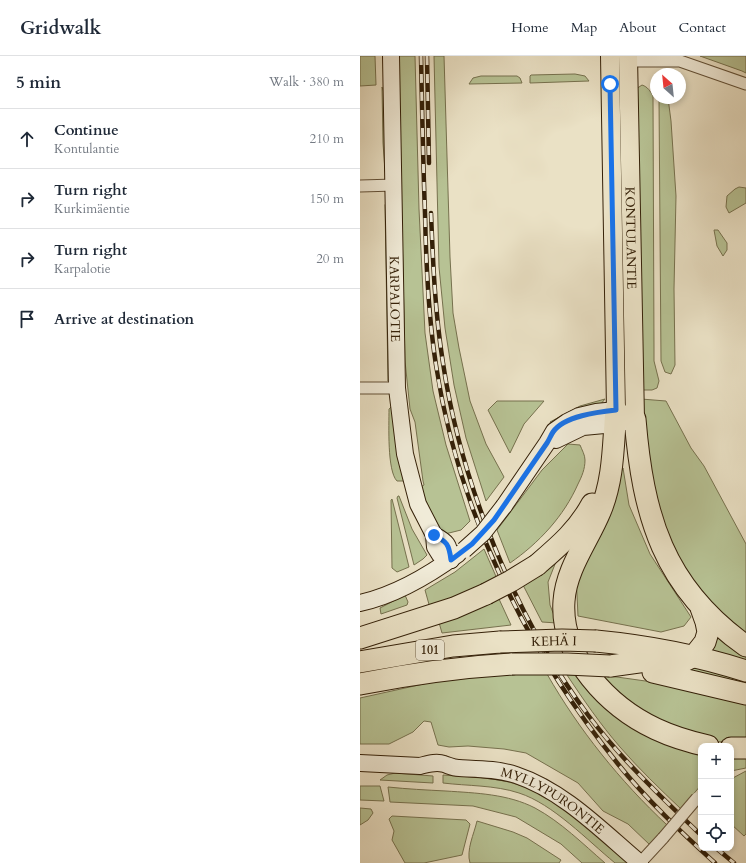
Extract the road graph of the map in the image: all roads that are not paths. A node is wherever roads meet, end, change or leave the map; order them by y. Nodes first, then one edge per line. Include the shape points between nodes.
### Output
1 (391, 56) edge
2 (610, 56) edge
3 (629, 58) edge
4 (746, 84) edge
5 (395, 185) junction
6 (360, 186) edge
7 (360, 388) edge
8 (397, 388) junction
9 (615, 417) junction
10 (635, 419) junction
11 (612, 460) junction
12 (451, 560) junction
13 (360, 603) edge
14 (701, 607) junction
15 (360, 638) edge
16 (746, 646) edge
17 (694, 656) junction
18 (360, 662) edge
19 (610, 666) junction
20 (746, 671) edge
21 (360, 684) edge
22 (746, 694) edge
23 (698, 743) edge
24 (734, 748) edge
25 (746, 748) edge
26 (360, 763) edge
27 (698, 798) edge
28 (640, 863) edge

1 - 5 street, KARPALOTIE
2 - 9 main road, KONTULANTIE
3 - 4 street via 680,61
3 - 10 main road, KONTULANTIE
5 - 6 street
5 - 8 street, KARPALOTIE
7 - 8 street
8 - 12 street, KARPALOTIE via 402,434 418,504 434,535 437,551
9 - 10 street
9 - 11 highway
9 - 12 street, bridge via 596,412 579,416 554,431 483,533
10 - 14 highway via 642,484 657,536 683,585
11 - 15 highway, bridge via 586,515 564,542 538,565 486,594 454,608
11 - 23 highway via 610,482 600,511 570,573 566,590 564,622 571,646 587,673 619,706 655,729
12 - 13 street via 405,588
14 - 16 highway via 725,631
14 - 17 highway via 708,632 705,642
17 - 18 highway, KEHÄ I / 101, bridge via 658,648 562,640 453,646
17 - 19 highway via 678,664 646,661
17 - 20 highway, KEHÄ I / 101
19 - 21 highway, KEHÄ I / 101, bridge via 512,664 455,668
19 - 22 highway, KEHÄ I / 101 via 664,674
24 - 25 highway
26 - 28 street, MYLLYPURONTIE via 420,766 430,772 444,772 452,768 483,769 515,775 554,792
27 - 28 street, bridge

